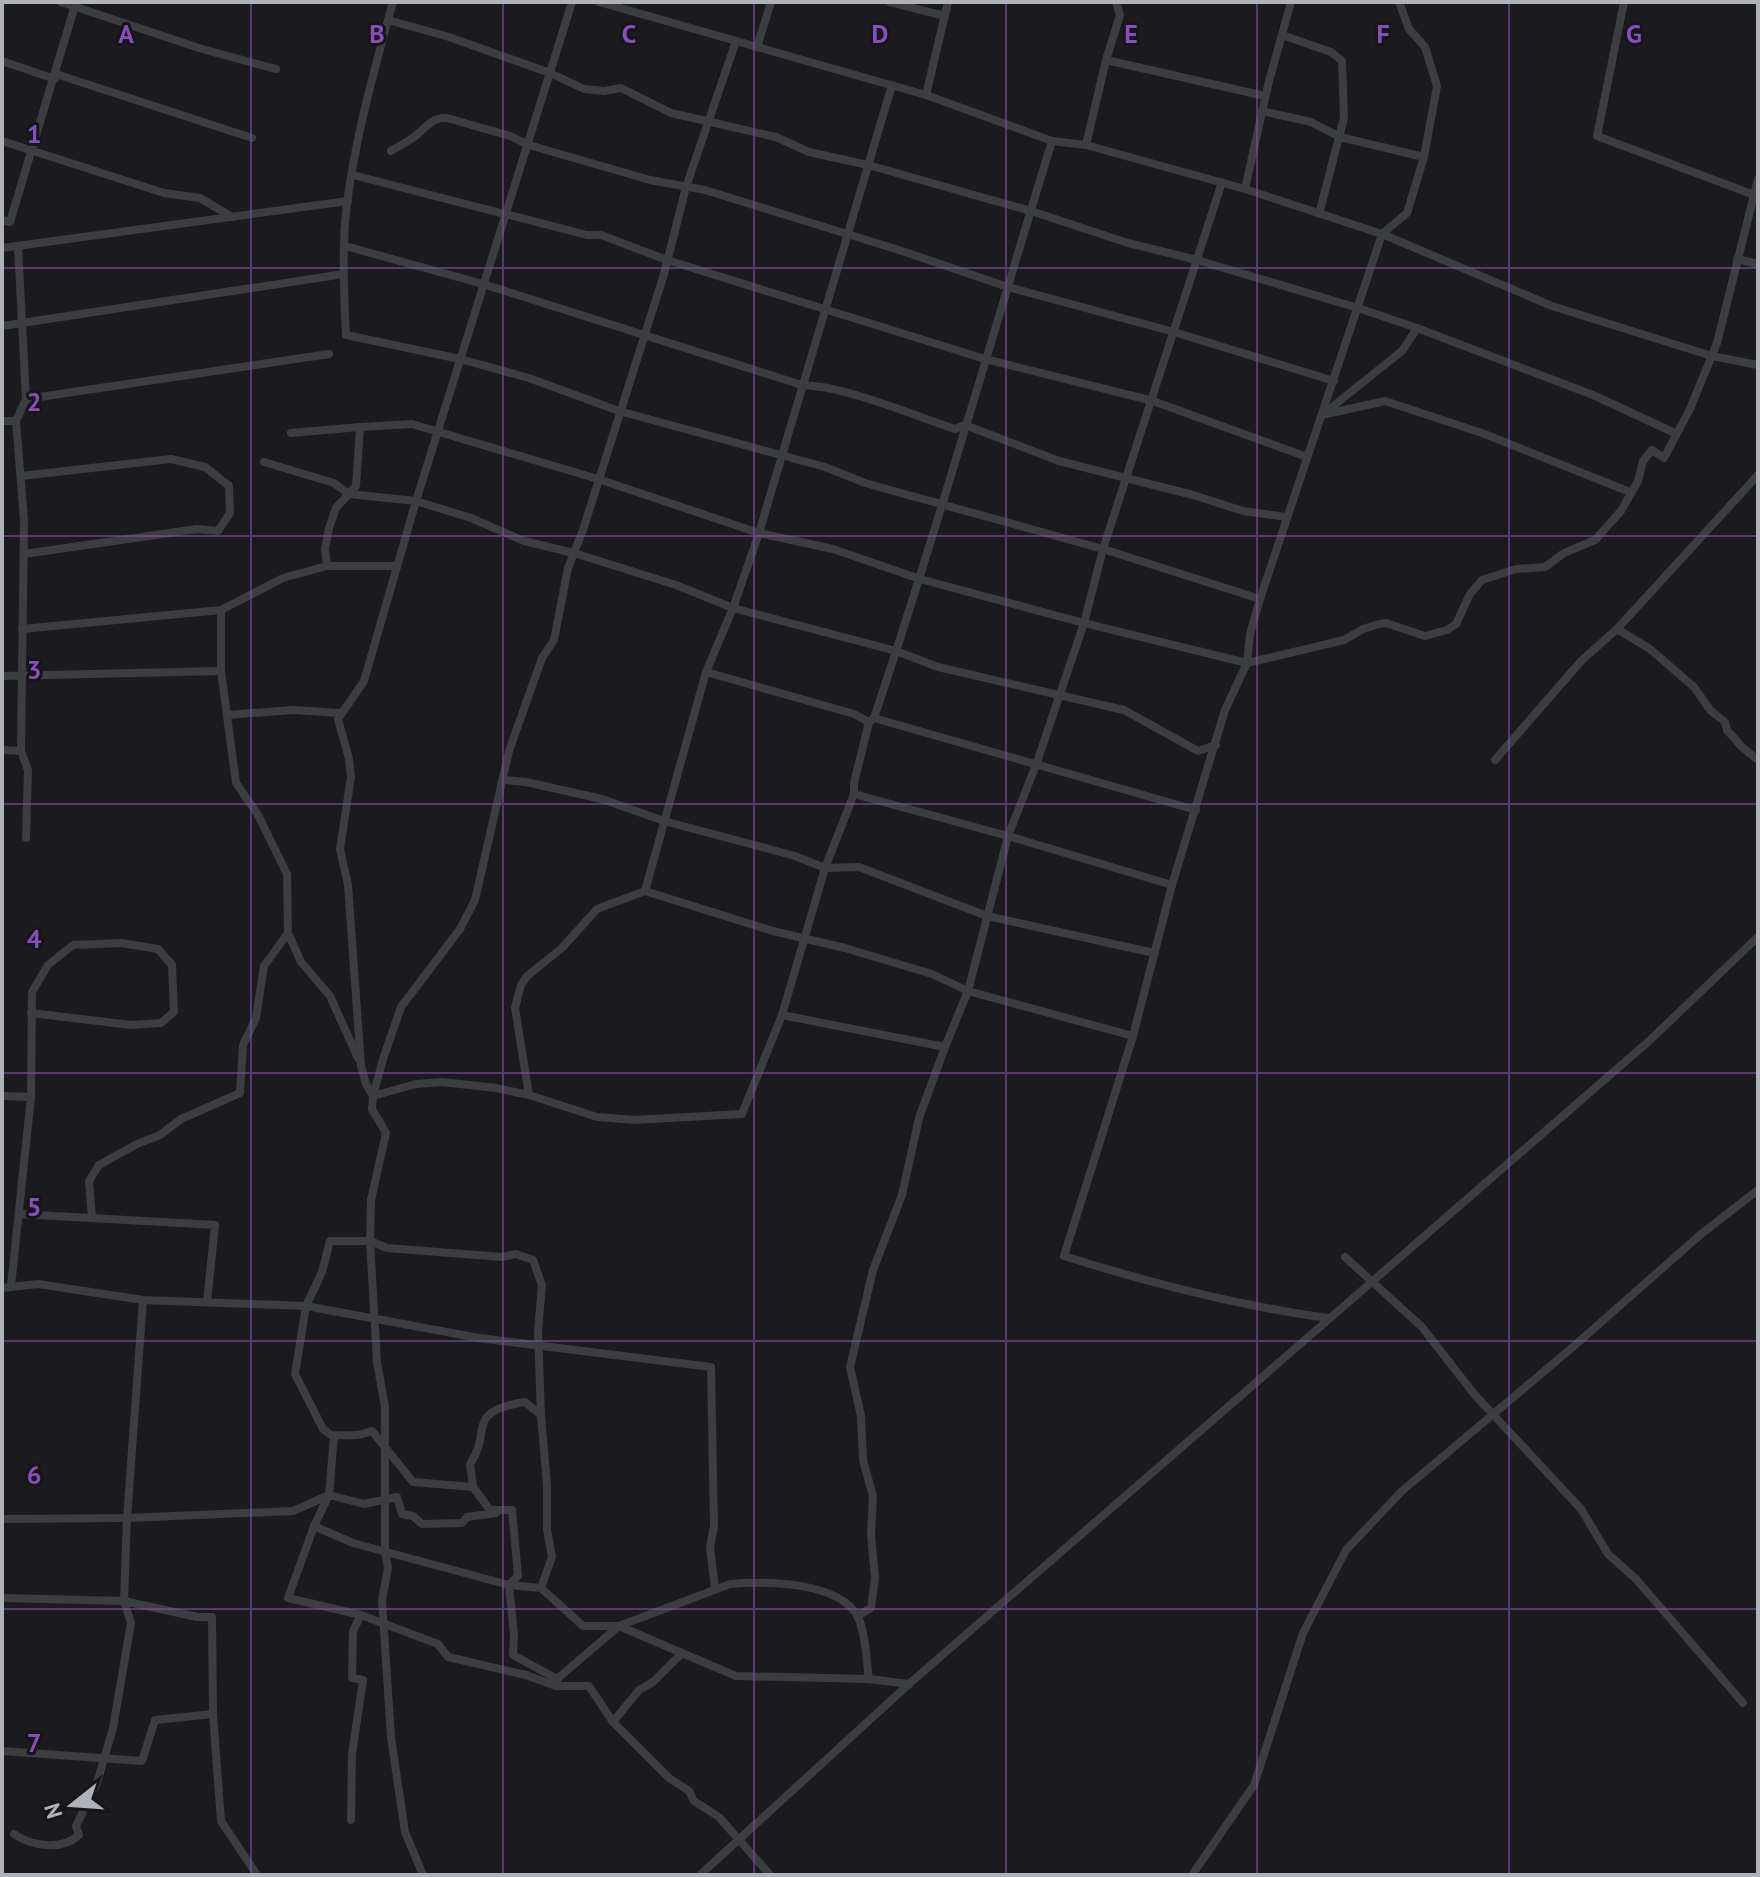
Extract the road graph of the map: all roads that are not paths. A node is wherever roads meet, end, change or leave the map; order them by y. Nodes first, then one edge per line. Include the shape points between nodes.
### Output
1 (61, 2) edge
2 (393, 2) edge
3 (572, 2) edge
4 (599, 2) edge
5 (771, 2) edge
6 (890, 2) edge
7 (948, 2) edge
8 (1116, 2) edge
9 (1291, 2) edge
10 (1399, 2) edge
11 (1624, 2) edge
12 (75, 4) edge
13 (945, 16) junction
14 (388, 20) junction
15 (1282, 35) junction
16 (736, 41) junction
17 (757, 47) junction
18 (1106, 60) junction
19 (2, 61) edge
20 (276, 69) dead end
21 (550, 73) junction
22 (56, 76) junction
23 (892, 85) junction
24 (926, 95) junction
25 (1265, 96) junction
26 (1262, 111) junction
27 (708, 120) junction
28 (1340, 137) junction
29 (252, 138) dead end
30 (2, 141) edge
31 (1052, 141) junction
32 (529, 145) junction
33 (1086, 145) junction
34 (30, 150) junction
35 (391, 151) dead end
36 (1424, 157) junction
37 (868, 165) junction
38 (353, 175) junction
39 (1758, 179) edge
40 (1222, 182) junction
41 (686, 187) junction
42 (1245, 189) junction
43 (1756, 196) edge
44 (348, 201) junction
45 (1031, 211) junction
46 (1319, 214) junction
47 (506, 216) junction
48 (233, 217) junction
49 (2, 220) edge
50 (1382, 234) junction
51 (847, 235) junction
52 (18, 246) junction
53 (345, 246) junction
54 (2, 248) edge
55 (1737, 259) junction
56 (667, 260) junction
57 (1197, 260) junction
58 (1758, 264) edge
59 (344, 274) junction
60 (483, 284) junction
61 (1008, 287) junction
62 (1358, 308) junction
63 (827, 311) junction
64 (23, 323) junction
65 (2, 326) edge
66 (1417, 328) junction
67 (1174, 332) junction
68 (643, 335) junction
69 (329, 354) dead end
70 (1712, 356) junction
71 (460, 359) junction
72 (985, 359) junction
73 (1758, 365) edge
74 (1334, 381) junction
75 (802, 385) junction
76 (26, 399) junction
77 (1153, 401) junction
78 (619, 411) junction
79 (1322, 415) junction
80 (2, 421) edge
81 (16, 421) junction
82 (965, 425) junction
83 (360, 427) junction
84 (291, 433) dead end
85 (438, 433) junction
86 (1675, 433) junction
87 (782, 455) junction
88 (1307, 457) junction
89 (264, 462) dead end
90 (1758, 475) edge
91 (21, 476) junction
92 (598, 479) junction
93 (1127, 479) junction
94 (1630, 492) junction
95 (349, 494) junction
96 (416, 501) junction
97 (941, 504) junction
98 (1286, 517) junction
99 (759, 533) junction
100 (1103, 549) junction
101 (574, 553) junction
102 (24, 554) junction
103 (327, 566) junction
104 (397, 566) junction
105 (920, 579) junction
106 (1260, 599) junction
107 (733, 608) junction
108 (221, 610) junction
109 (1084, 623) junction
110 (22, 629) junction
111 (1617, 629) junction
112 (896, 651) junction
113 (1247, 663) junction
114 (221, 671) junction
115 (706, 672) junction
116 (2, 676) edge
117 (22, 677) junction
118 (1060, 695) junction
119 (340, 713) junction
120 (227, 715) junction
121 (871, 720) junction
122 (1216, 745) junction
123 (2, 750) edge
124 (21, 751) junction
125 (1495, 760) dead end
126 (1758, 760) edge
127 (1036, 765) junction
128 (504, 780) junction
129 (854, 794) junction
130 (1196, 810) junction
131 (664, 821) junction
132 (1008, 836) junction
133 (26, 838) dead end
134 (825, 868) junction
135 (1172, 885) junction
136 (645, 891) junction
137 (987, 916) junction
138 (288, 933) junction
139 (1758, 937) edge
140 (804, 938) junction
141 (1154, 953) junction
142 (968, 991) junction
143 (31, 1013) junction
144 (782, 1015) junction
145 (1133, 1036) junction
146 (945, 1047) junction
147 (361, 1066) junction
148 (529, 1095) junction
149 (2, 1096) edge
150 (373, 1096) junction
151 (31, 1097) junction
152 (1758, 1190) edge
153 (19, 1214) junction
154 (92, 1218) junction
155 (370, 1241) junction
156 (1345, 1257) dead end
157 (1371, 1281) junction
158 (7, 1287) edge
159 (143, 1300) junction
160 (207, 1302) junction
161 (306, 1306) junction
162 (1328, 1318) junction
163 (376, 1321) junction
164 (538, 1346) junction
165 (541, 1415) junction
166 (1493, 1415) junction
167 (334, 1436) junction
168 (386, 1447) junction
169 (473, 1487) junction
170 (329, 1495) junction
171 (385, 1499) junction
172 (512, 1510) junction
173 (127, 1518) junction
174 (2, 1519) edge
175 (314, 1526) junction
176 (385, 1551) junction
177 (509, 1585) junction
178 (541, 1588) junction
179 (715, 1589) junction
180 (2, 1598) edge
181 (124, 1601) junction
182 (361, 1615) junction
183 (857, 1616) junction
184 (384, 1625) junction
185 (619, 1626) junction
186 (682, 1653) junction
187 (869, 1679) junction
188 (557, 1683) junction
189 (909, 1684) junction
190 (1743, 1703) dead end
191 (213, 1714) junction
192 (613, 1722) junction
193 (2, 1751) edge
194 (105, 1757) junction
195 (351, 1820) dead end
196 (14, 1834) dead end
197 (739, 1840) junction
198 (257, 1875) edge
199 (423, 1875) edge
200 (700, 1875) edge
201 (770, 1875) edge
202 (1192, 1875) edge

1 - 12 street
2 - 14 street
3 - 21 street
4 - 16 street
5 - 17 street
6 - 13 street
7 - 13 street
8 - 18 street via 1120,15
9 - 15 street
10 - 36 street via 1409,29 1425,47 1437,86
11 - 43 street via 1597,136
12 - 20 street
12 - 22 street
13 - 24 street
14 - 21 street
14 - 38 street via 361,120
15 - 25 street
15 - 28 street via 1342,61
16 - 17 street
16 - 27 street
17 - 23 street
18 - 25 street
18 - 33 street
19 - 22 street
21 - 27 street via 584,89 621,88 671,113
21 - 32 street
22 - 29 street
22 - 34 street
23 - 24 street
23 - 37 street
24 - 31 street
25 - 26 street
26 - 28 street via 1311,122
26 - 42 street
27 - 37 street
27 - 41 street
28 - 36 street
28 - 46 street
30 - 34 street
31 - 33 street
31 - 45 street
32 - 35 street via 439,117
32 - 41 street
32 - 47 street
33 - 40 street
34 - 48 street via 164,193 200,198
34 - 49 street via 10,222
36 - 50 street via 1407,213
37 - 45 street
37 - 51 street
38 - 44 street
38 - 47 street
39 - 43 street
40 - 42 street
40 - 57 street
41 - 51 street
41 - 56 street
42 - 46 street
43 - 55 street
44 - 48 street
44 - 53 street
45 - 57 street
45 - 61 street
46 - 50 street
47 - 56 street via 601,235
47 - 60 street
48 - 52 street
50 - 62 street
50 - 70 street via 1552,306
51 - 61 street
51 - 63 street
52 - 54 street
52 - 64 street
53 - 59 street
53 - 60 street
55 - 58 street
55 - 70 street
56 - 63 street
56 - 68 street
57 - 62 street
57 - 67 street
59 - 64 street
59 - 71 street via 346,335
60 - 68 street
60 - 71 street
61 - 67 street
61 - 72 street
62 - 66 street
62 - 74 street
63 - 72 street
63 - 75 street
64 - 65 street
64 - 76 street
66 - 79 street via 1402,351
66 - 86 street via 1593,395
67 - 74 street
67 - 77 street
68 - 75 street
68 - 78 street
69 - 76 street
70 - 73 street
70 - 86 street
71 - 78 street
71 - 85 street
72 - 77 street
72 - 82 street
74 - 79 street
75 - 82 street via 862,398 955,429
75 - 87 street
76 - 81 street
77 - 88 street
77 - 93 street
78 - 87 street
78 - 92 street
79 - 88 street
79 - 94 street via 1385,401
80 - 81 street
81 - 91 street
82 - 93 street via 1059,461
82 - 97 street
83 - 84 street
83 - 85 street via 412,424
83 - 95 street via 356,486
85 - 92 street
85 - 96 street
86 - 94 street via 1664,458 1652,450 1643,461
87 - 97 street
87 - 99 street
88 - 98 street
89 - 95 street via 334,483
90 - 111 street
91 - 102 street
91 - 102 street via 171,459 205,467 229,486 230,513 218,531 197,529
92 - 99 street
92 - 101 street
93 - 98 street via 1243,511
93 - 100 street
94 - 113 street via 1595,540 1545,567 1482,580 1447,630 1425,636 1379,624 1344,640
95 - 96 street
95 - 103 street via 336,508 329,528
96 - 101 street via 524,541
96 - 104 street
97 - 100 street
97 - 105 street
98 - 106 street
99 - 105 street via 833,549
99 - 107 street
100 - 106 street
100 - 109 street
101 - 107 street
101 - 128 street via 554,640 542,658
102 - 110 street
103 - 104 street
103 - 108 street via 283,578
104 - 119 street via 364,681
105 - 109 street
105 - 112 street
106 - 113 street
107 - 112 street
107 - 115 street
108 - 110 street
108 - 114 street
109 - 113 street
109 - 118 street
110 - 117 street
111 - 125 street via 1582,660
111 - 126 street via 1694,687 1734,739
112 - 118 street via 938,667
112 - 121 street
113 - 122 street
114 - 117 street
114 - 120 street
115 - 121 street
115 - 131 street
116 - 117 street
117 - 124 street
118 - 122 street via 1124,710 1198,751
118 - 127 street
119 - 120 street
119 - 147 street via 338,725 351,777 340,849 348,885
120 - 138 street via 236,783 287,874
121 - 127 street
121 - 129 street
122 - 130 street
123 - 124 street
124 - 133 street via 28,770
127 - 130 street
127 - 132 street
128 - 131 street via 602,799
128 - 150 street via 475,900 460,929 401,1007
129 - 132 street
129 - 134 street
130 - 135 street
131 - 134 street
131 - 136 street
132 - 135 street
132 - 137 street
134 - 137 street via 859,867
134 - 140 street
135 - 141 street
136 - 140 street
136 - 148 street via 597,909 521,985 515,1008
137 - 141 street
137 - 142 street
138 - 147 street via 301,962 330,996
138 - 154 street via 264,966 256,1018 243,1045 240,1093 99,1165 89,1181
139 - 157 street via 1649,1041
140 - 142 street via 932,974
140 - 144 street
141 - 145 street
142 - 145 street
142 - 146 street
143 - 143 street via 32,992 48,965 73,945 121,943 158,949 172,965 174,1012 161,1023 131,1025
143 - 151 street
144 - 146 street
144 - 148 street via 742,1114 597,1117
145 - 162 street via 1064,1256 1225,1300
146 - 183 street via 919,1118 902,1195 873,1270 850,1367 873,1496 871,1608
147 - 150 street
148 - 150 street via 442,1082
149 - 151 street
150 - 155 street via 375,1116 386,1133 371,1200
151 - 153 street
152 - 166 street
153 - 154 street
153 - 158 street
154 - 160 street via 215,1225
155 - 161 street via 330,1241
155 - 163 street
155 - 164 street via 387,1248 526,1255 542,1285
156 - 157 street
157 - 162 street
157 - 166 street via 1422,1327
158 - 159 street via 38,1284
159 - 160 street
159 - 173 street
160 - 161 street
161 - 163 street
161 - 167 street via 295,1374 323,1429
162 - 189 street
163 - 164 street
163 - 168 street
164 - 165 street
164 - 179 street via 711,1367 710,1547
165 - 169 street via 525,1402 487,1416 478,1437 479,1451 470,1464
165 - 178 street via 552,1557
166 - 190 street via 1581,1509 1608,1554
166 - 202 street via 1402,1491 1346,1550 1303,1633 1254,1785
167 - 168 street via 372,1431
167 - 170 street
168 - 169 street via 413,1482
168 - 171 street
169 - 172 street via 490,1510
170 - 171 street via 364,1504
170 - 173 street via 293,1511
170 - 175 street
171 - 172 street via 397,1497 402,1514 422,1524 462,1523 467,1517
171 - 176 street
172 - 177 street via 518,1576
173 - 174 street
173 - 181 street
175 - 176 street
175 - 182 street via 288,1598
176 - 177 street
176 - 184 street
177 - 178 street
177 - 188 street via 513,1655
178 - 185 street via 583,1626
179 - 183 street via 747,1582 817,1589 838,1598
179 - 185 street
180 - 181 street
181 - 191 street via 212,1617
181 - 194 street via 131,1623
182 - 184 street
182 - 195 street via 353,1631 352,1678 363,1680 352,1754
183 - 187 street
184 - 188 street via 438,1644 448,1657
184 - 199 street via 391,1737 405,1832
185 - 186 street
185 - 188 street
186 - 187 street via 736,1676
186 - 192 street via 639,1690
187 - 189 street
188 - 192 street via 589,1686
189 - 197 street
191 - 194 street via 155,1720 142,1761
191 - 198 street via 221,1821
192 - 197 street
193 - 194 street
194 - 196 street via 75,1839 30,1844
197 - 200 street
197 - 201 street

